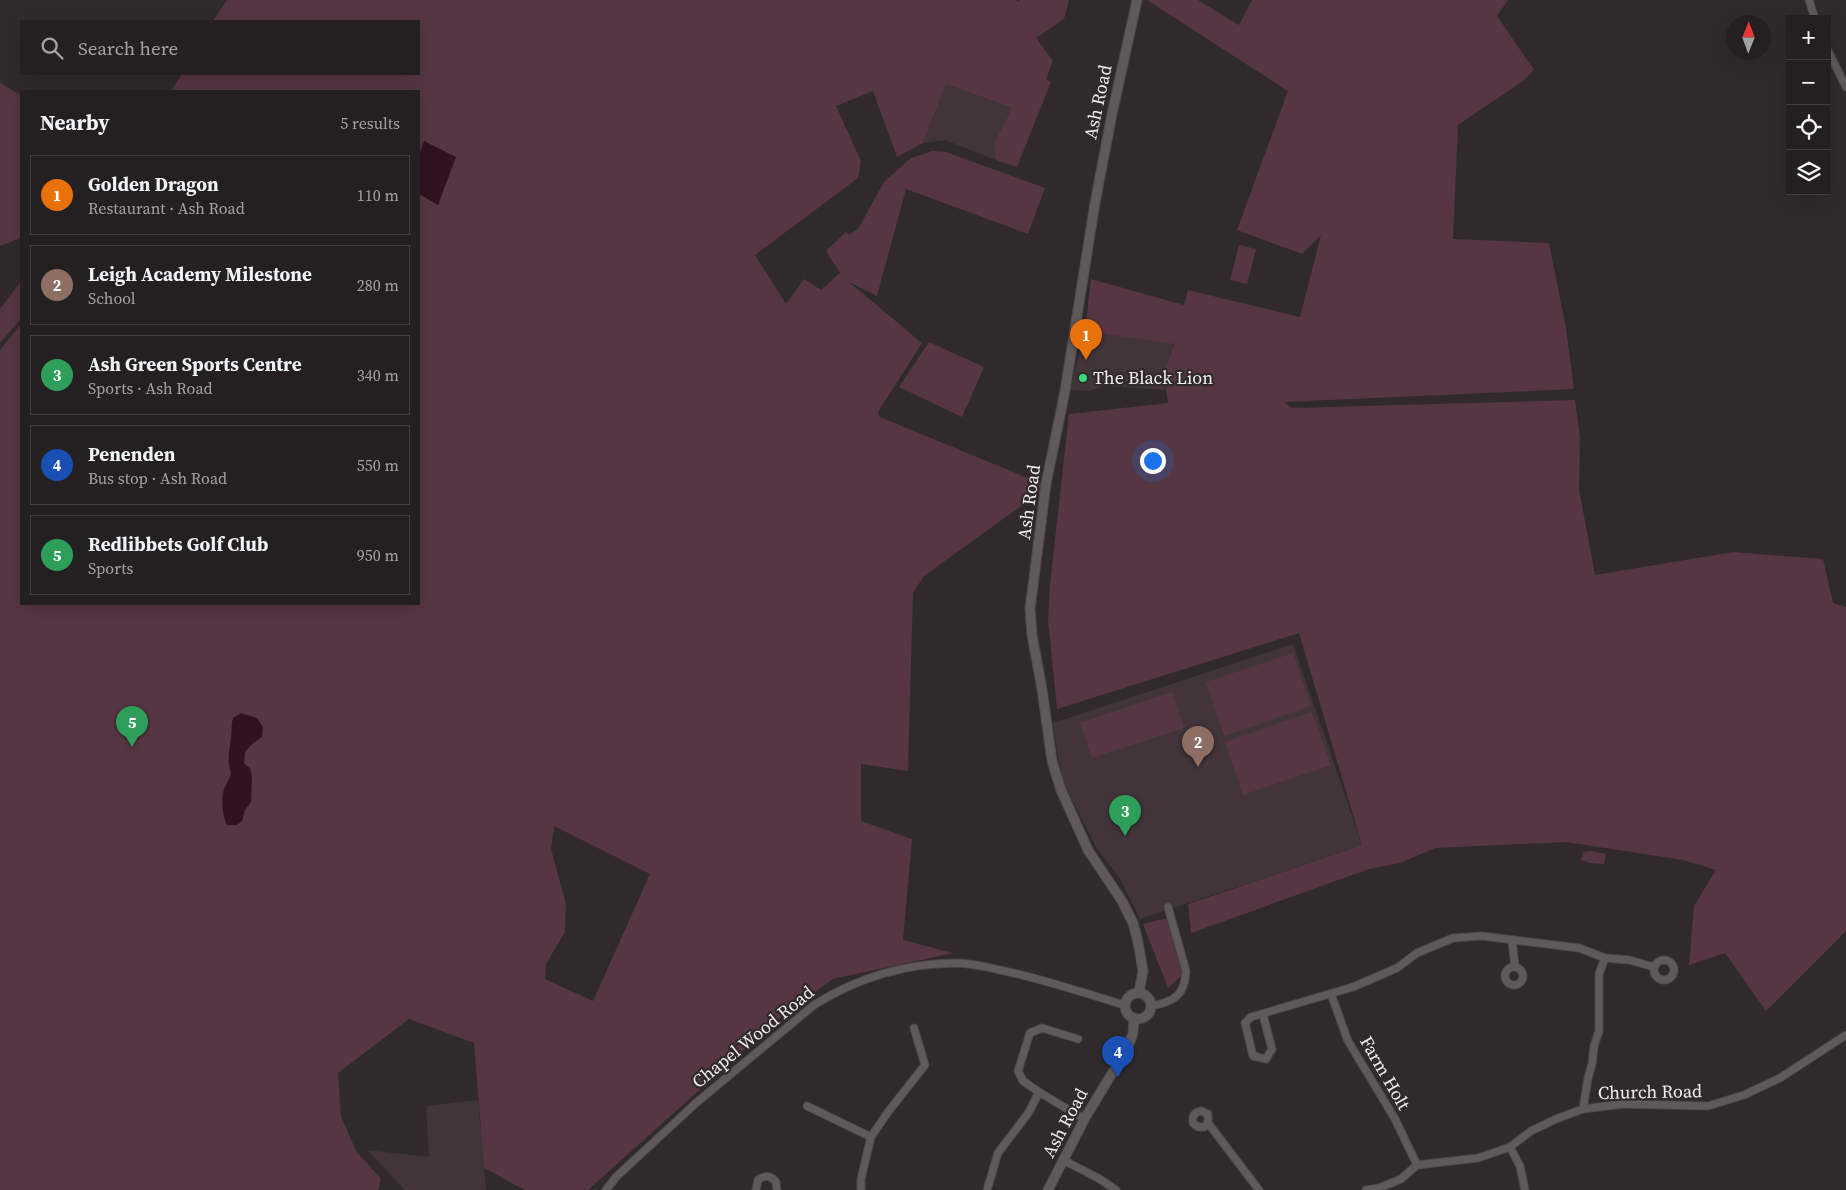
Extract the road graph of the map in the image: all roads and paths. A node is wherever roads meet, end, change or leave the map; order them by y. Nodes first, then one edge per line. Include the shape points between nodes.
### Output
1 (1138, 0) edge
2 (1809, 0) edge
3 (1813, 15) edge
4 (1831, 57) edge
5 (1846, 87) edge
6 (1168, 907) dead end
7 (1512, 940) junction
8 (1605, 958) junction
9 (1515, 967) dead end
10 (1654, 967) dead end
11 (1139, 992) junction
12 (1331, 994) junction
13 (1124, 1005) junction
14 (1151, 1006) junction
15 (1263, 1014) junction
16 (1134, 1018) junction
17 (914, 1028) dead end
18 (1846, 1035) edge
19 (1078, 1040) dead end
20 (1039, 1092) junction
21 (807, 1106) dead end
22 (1583, 1109) junction
23 (1085, 1118) junction
24 (1208, 1123) dead end
25 (871, 1137) junction
26 (1510, 1147) junction
27 (1063, 1160) junction
28 (1417, 1166) junction
29 (756, 1187) edge
30 (606, 1190) edge
31 (749, 1190) edge
32 (777, 1190) edge
33 (861, 1190) edge
34 (987, 1190) edge
35 (1048, 1190) edge
36 (1116, 1190) edge
37 (1258, 1190) edge
38 (1366, 1190) edge
39 (1525, 1190) edge

1 - 11 street, Ash Road via 1094,203 1046,484 1030,609 1052,761 1061,790 1088,850 1133,924 1143,971
2 - 3 street
4 - 5 street
6 - 14 street via 1186,971 1186,982 1171,1002
7 - 8 street via 1579,948
7 - 9 street
7 - 12 street via 1482,936 1453,938 1417,953 1397,968
8 - 10 street
8 - 22 street via 1599,974 1599,1031
11 - 13 street via 1129,996
11 - 14 street via 1148,997
12 - 15 street
12 - 28 street, Farm Holt via 1348,1041 1395,1119
13 - 16 street
13 - 30 street, Chapel Wood Road via 1013,973 959,963 916,967 862,980 814,1005 696,1103
14 - 16 street via 1145,1016
15 - 15 street via 1245,1023 1253,1056 1266,1059 1272,1049
16 - 23 street, Ash Road via 1128,1047
17 - 25 street via 925,1066
18 - 22 street, Church Road via 1780,1078 1744,1095 1708,1106 1623,1104
19 - 20 street via 1042,1028 1030,1033 1018,1071 1023,1081
20 - 23 street
20 - 34 street via 1029,1112 998,1153
21 - 25 street
22 - 26 street, Church Road via 1531,1131
23 - 27 street, Ash Road
24 - 37 street
25 - 33 street
26 - 28 street, Church Road via 1478,1158
26 - 39 street via 1520,1166
27 - 35 street, Ash Road
27 - 36 street
28 - 38 street, Church Road via 1401,1179
29 - 31 street
29 - 32 street via 762,1178 770,1177 776,1182

